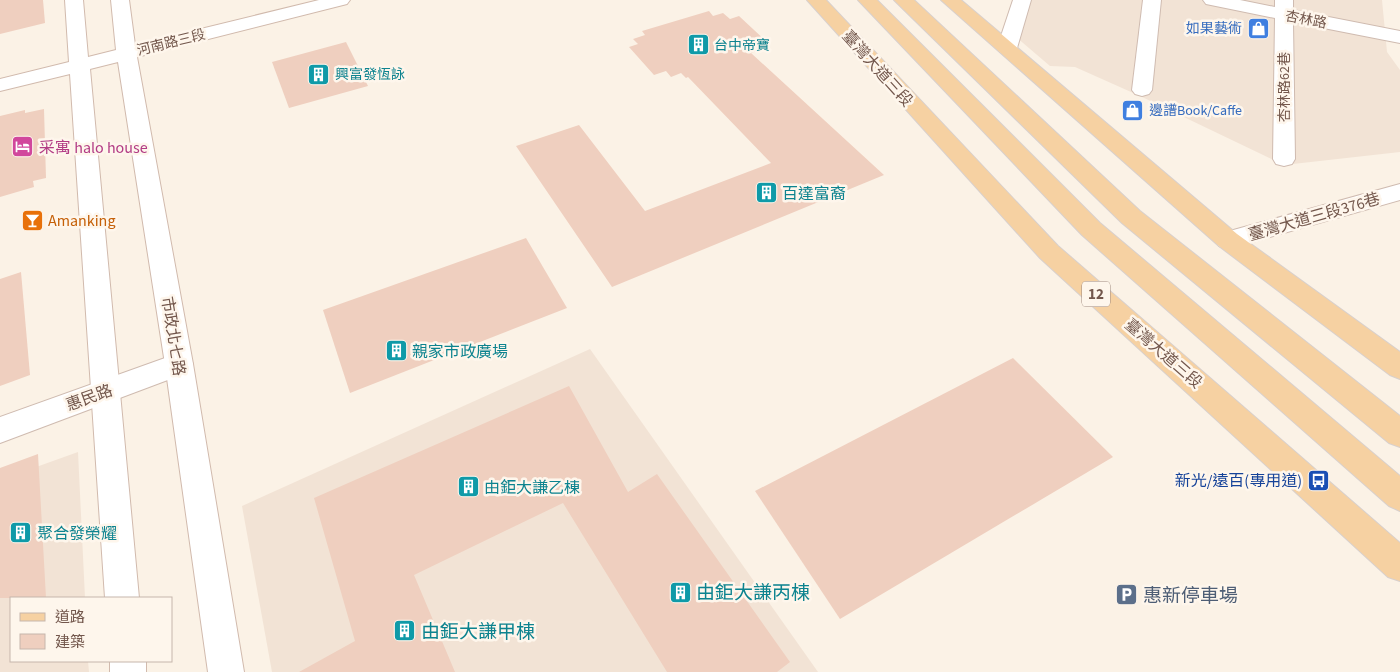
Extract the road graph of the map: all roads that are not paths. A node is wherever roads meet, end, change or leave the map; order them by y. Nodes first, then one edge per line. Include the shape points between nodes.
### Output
1 (74, 0) edge
2 (120, 0) edge
3 (280, 0) edge
4 (341, 0) edge
5 (816, 0) edge
6 (867, 0) edge
7 (903, 0) edge
8 (950, 0) edge
9 (1022, 0) edge
10 (1152, 0) edge
11 (1212, 0) edge
12 (1284, 7) edge
13 (1400, 38) edge
14 (125, 46) junction
15 (1006, 48) junction
16 (78, 58) junction
17 (0, 70) edge
18 (0, 85) edge
19 (1142, 90) dead end
20 (1284, 159) dead end
21 (1400, 192) edge
22 (1228, 240) junction
23 (179, 364) junction
24 (1400, 367) edge
25 (106, 391) junction
26 (0, 430) edge
27 (1400, 434) edge
28 (1400, 496) edge
29 (1400, 564) edge
30 (122, 597) edge
31 (226, 672) edge

1 - 16 street
2 - 14 street, 市政北七路
3 - 14 street, 河南路三段
4 - 14 street, 河南路三段
5 - 29 main road, 臺灣大道三段 / 12 via 1049,252
6 - 28 main road via 1091,229
7 - 27 main road via 1132,217
8 - 15 main road
9 - 15 street
10 - 19 street
11 - 12 street, 杏林路
12 - 13 street, 杏林路
12 - 20 street, 杏林路62巷
14 - 16 street, 河南路三段
14 - 23 street, 市政北七路
15 - 22 main road
16 - 17 street, 河南路三段
16 - 18 street, 河南路三段
16 - 25 street
21 - 22 street, 臺灣大道三段376巷
22 - 24 main road
23 - 25 street, 惠民路
23 - 31 street, 市政北七路
25 - 26 street, 惠民路
25 - 30 street

